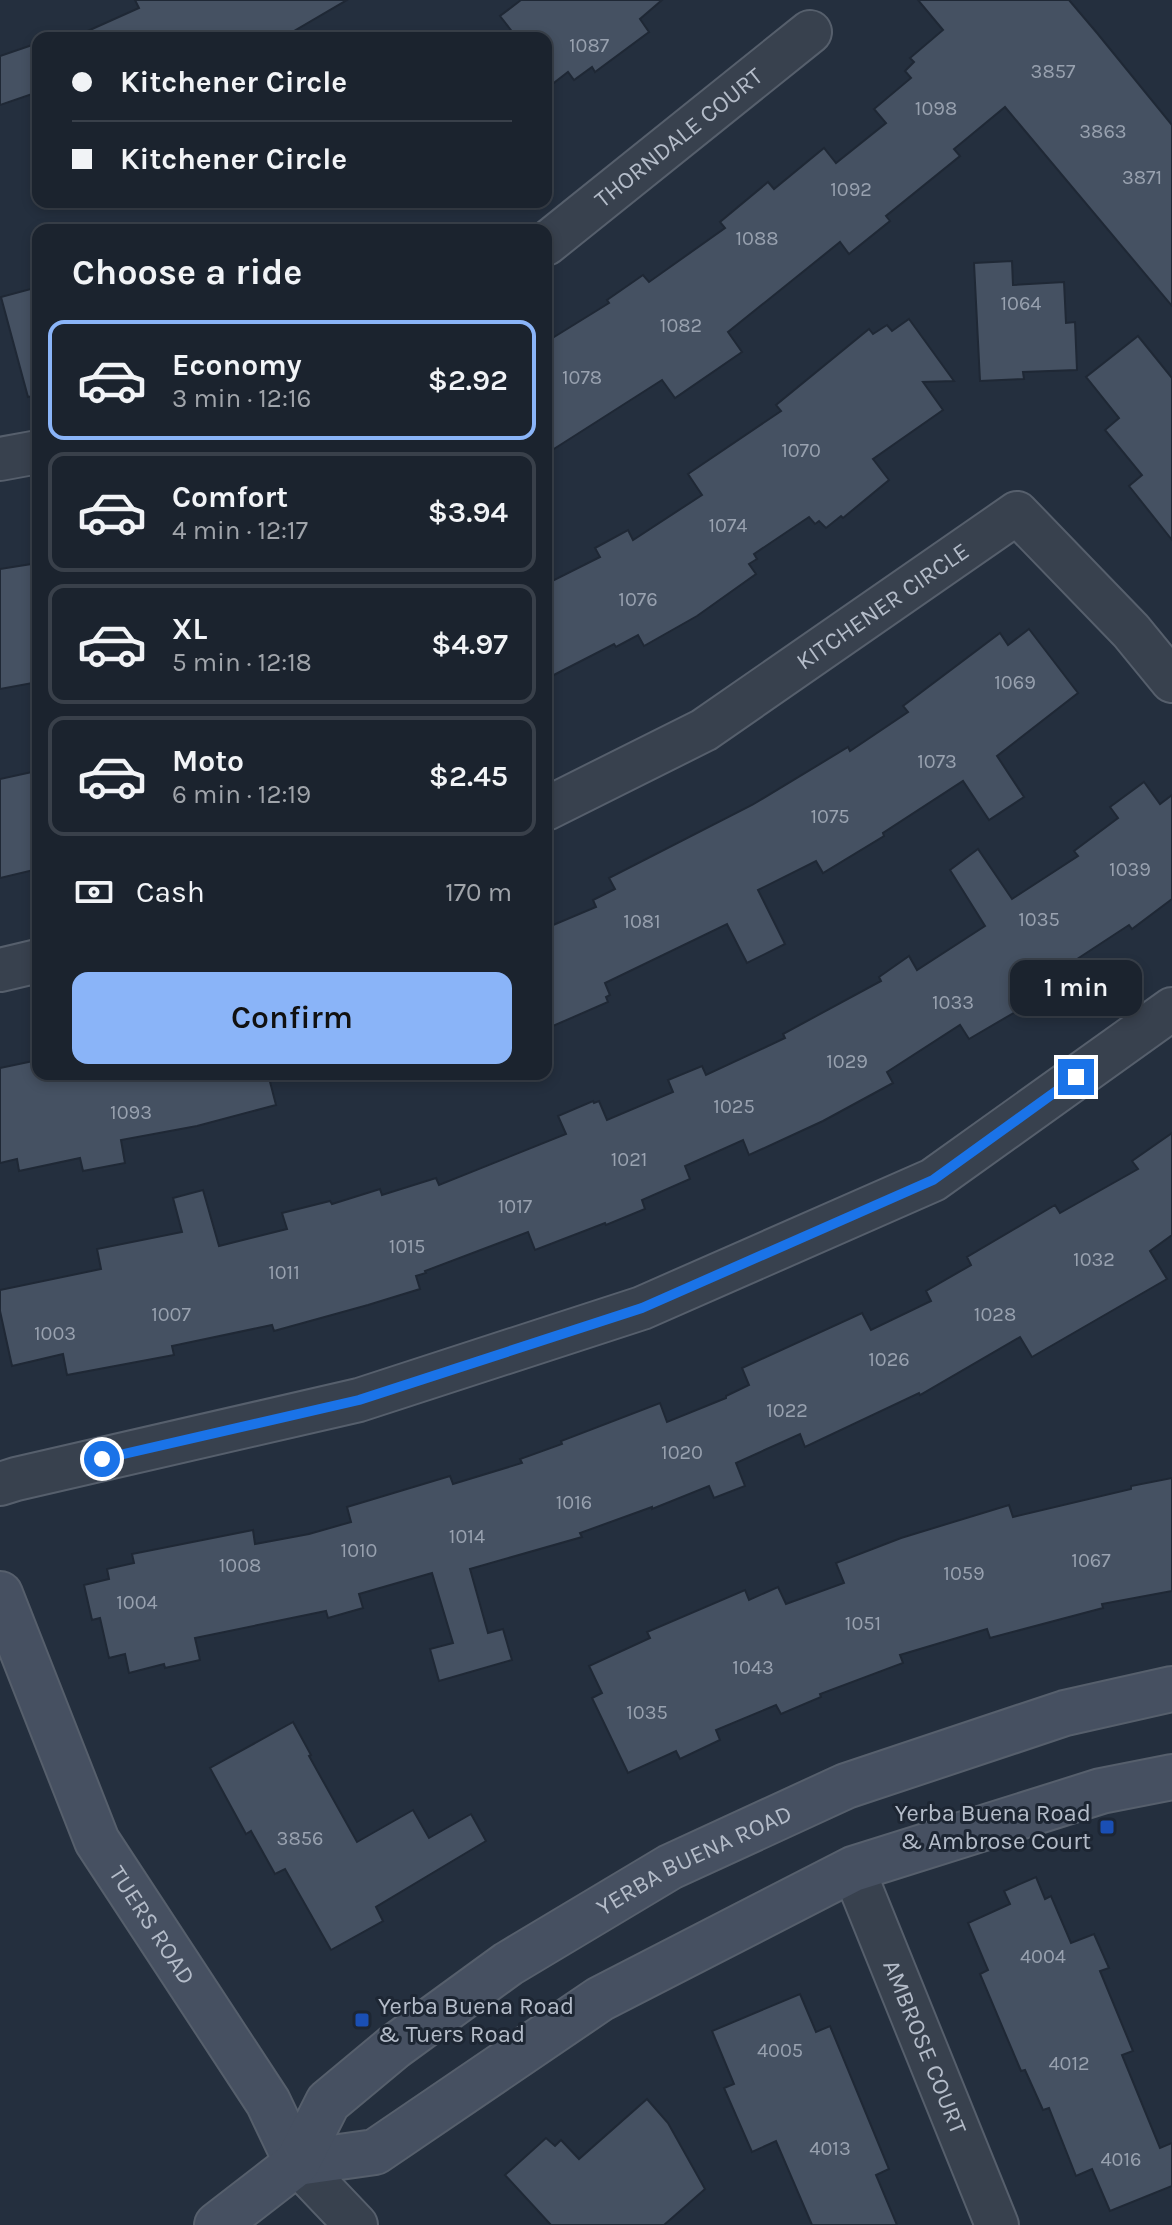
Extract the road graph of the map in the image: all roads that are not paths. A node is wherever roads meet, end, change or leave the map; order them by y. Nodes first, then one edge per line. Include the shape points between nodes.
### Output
1 (810, 32) dead end
2 (552, 239) edge
3 (32, 453) edge
4 (0, 459) edge
5 (1172, 681) edge
6 (552, 806) edge
7 (32, 962) edge
8 (0, 970) edge
9 (1172, 1009) edge
10 (0, 1484) edge
11 (0, 1594) edge
12 (1172, 1689) edge
13 (1172, 1777) edge
14 (853, 1869) junction
15 (297, 2163) junction
16 (217, 2225) edge
17 (356, 2225) edge
18 (997, 2225) edge

1 - 2 street, THORNDALE COURT
3 - 4 street
5 - 6 street, KITCHENER CIRCLE via 1017,513 704,730
7 - 8 street
9 - 10 street via 933,1180 642,1308 359,1400
11 - 15 main road, TUERS ROAD via 97,1841 268,2102
12 - 15 main road, YERBA BUENA ROAD via 1065,1713 846,1786 670,1867 508,1964 394,2047 328,2102
13 - 14 main road, YERBA BUENA ROAD via 1101,1791
14 - 15 main road, YERBA BUENA ROAD via 600,1999 375,2152
14 - 18 street, AMBROSE COURT
15 - 16 main road, YERBA BUENA ROAD
15 - 17 street, TUERS ROAD

